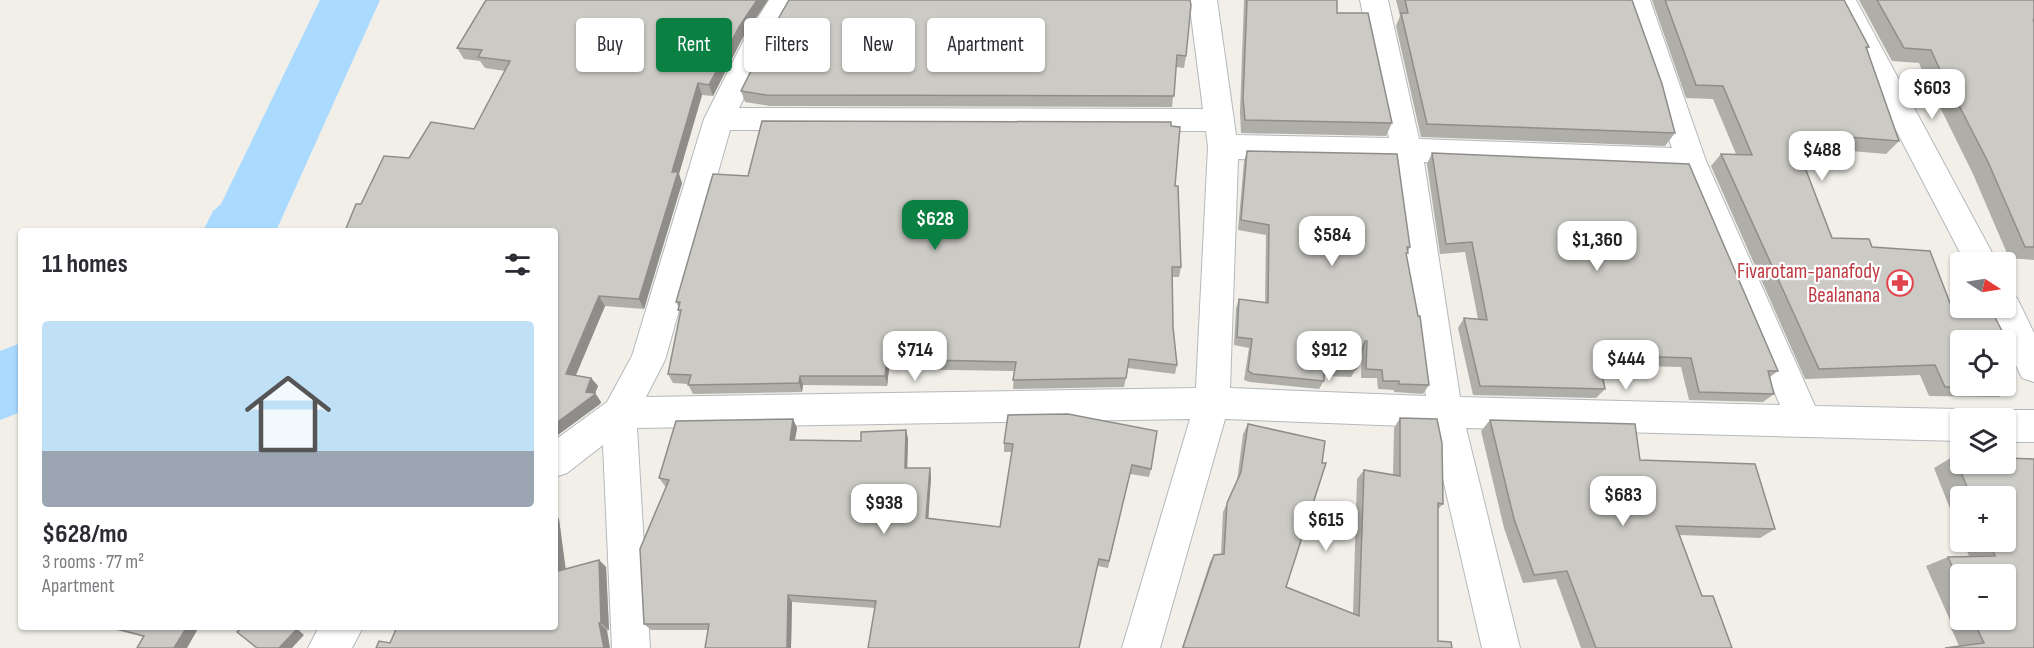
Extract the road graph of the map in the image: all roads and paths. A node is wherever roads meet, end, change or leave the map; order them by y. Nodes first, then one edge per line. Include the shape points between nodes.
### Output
1 (783, 0) edge
2 (1203, 0) edge
3 (1374, 0) edge
4 (1636, 0) edge
5 (1842, 0) edge
6 (719, 119) junction
7 (1222, 134) junction
8 (1407, 150) junction
9 (1691, 161) junction
10 (1976, 252) edge
11 (2017, 313) edge
12 (2034, 367) edge
13 (1212, 404) junction
14 (1445, 412) junction
15 (619, 413) junction
16 (1805, 422) junction
17 (1950, 425) edge
18 (2016, 426) edge
19 (2034, 426) edge
20 (558, 459) edge
21 (342, 630) edge
22 (327, 648) edge
23 (631, 648) edge
24 (1141, 648) edge
25 (1502, 648) edge

1 - 6 street via 758,40
2 - 7 street
3 - 8 street
4 - 9 street
5 - 10 street
6 - 7 street
6 - 15 street via 648,360
7 - 8 street
7 - 13 street
8 - 9 street
8 - 14 street
9 - 16 street
11 - 12 street
13 - 14 street
13 - 15 street
13 - 24 street
14 - 16 street
14 - 25 street
15 - 20 street
15 - 23 street
16 - 17 street
18 - 19 street
21 - 22 street

